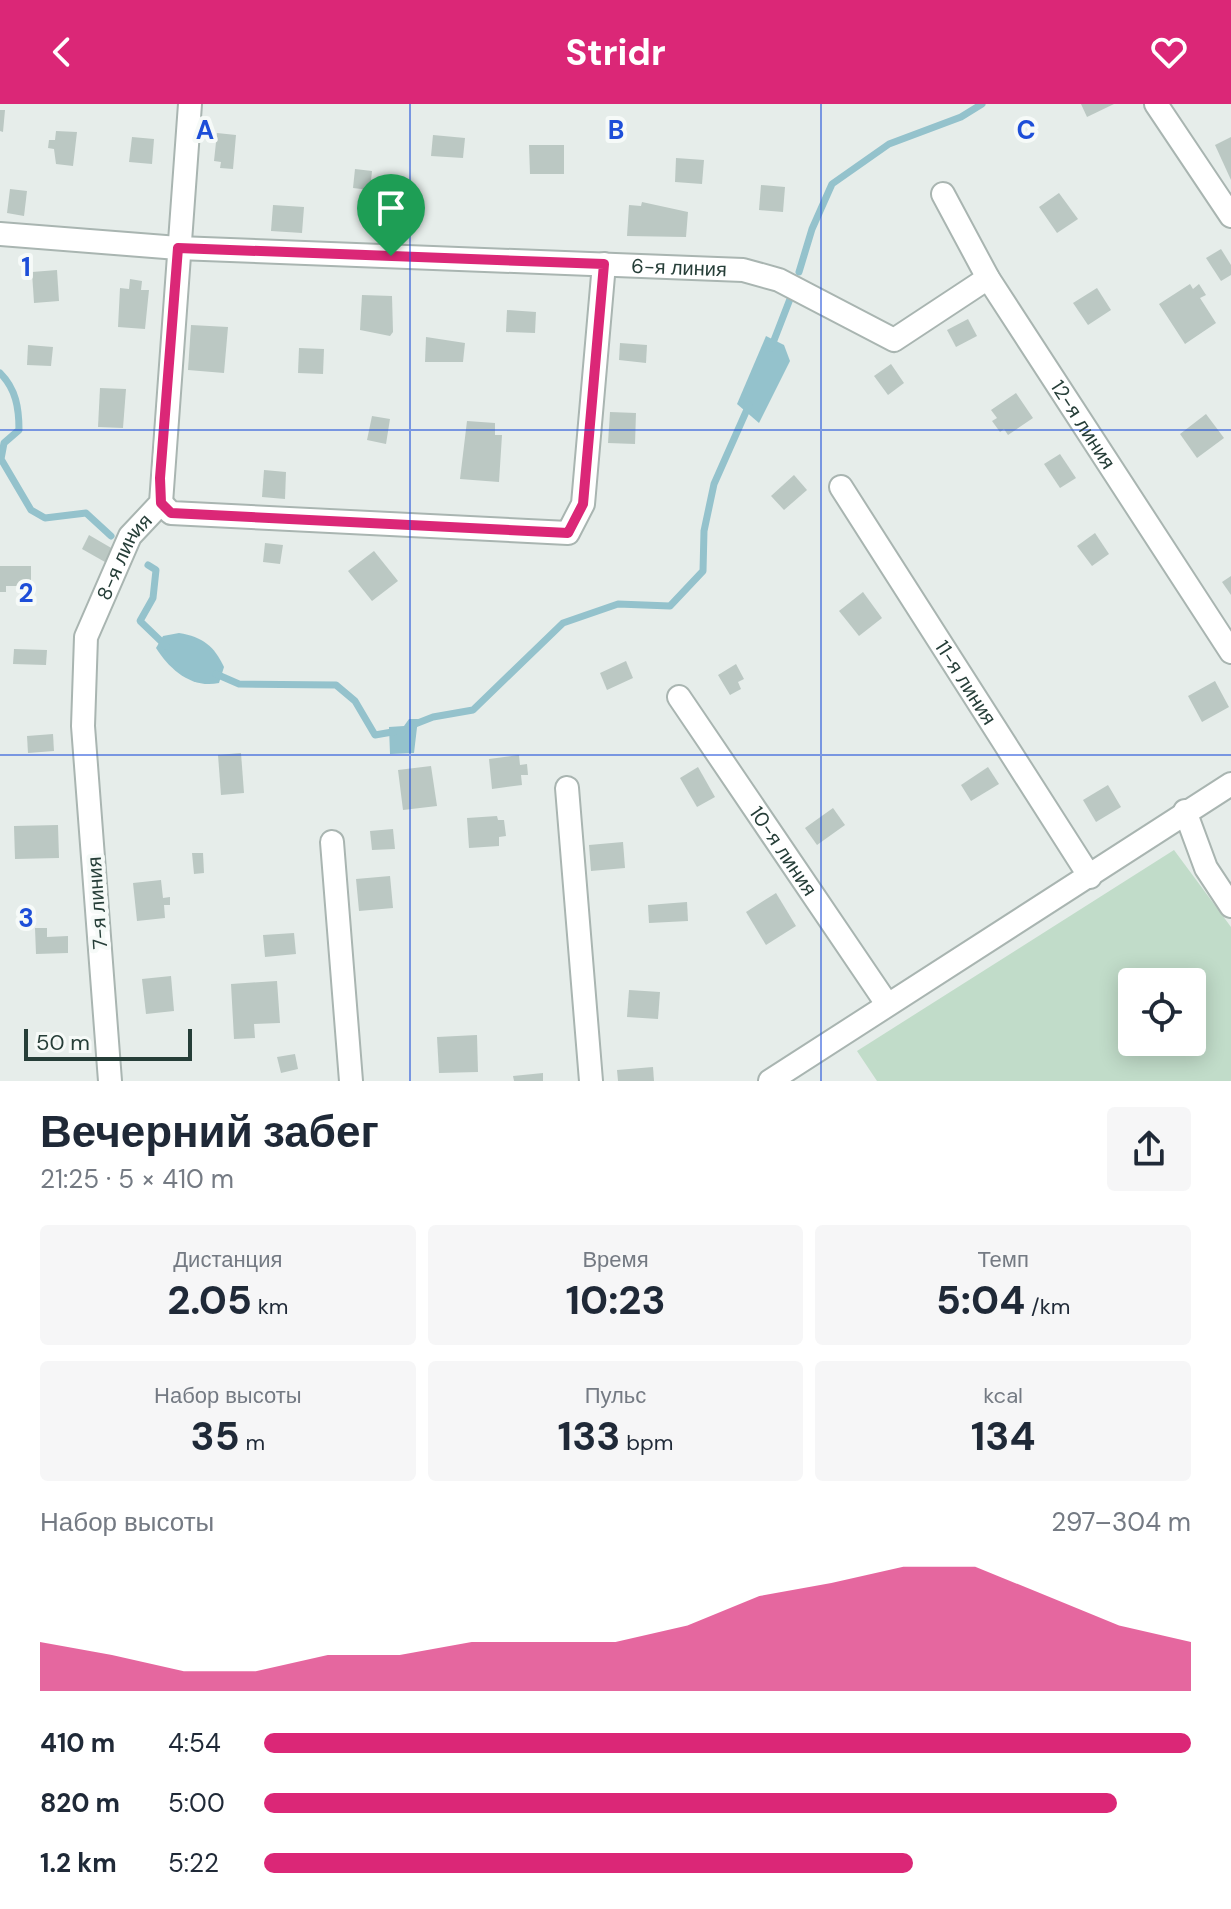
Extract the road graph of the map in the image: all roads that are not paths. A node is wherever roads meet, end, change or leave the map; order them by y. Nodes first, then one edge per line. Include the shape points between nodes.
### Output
1 (190, 104) edge
2 (1156, 104) edge
3 (1164, 104) edge
4 (943, 194) dead end
5 (1231, 209) edge
6 (1231, 216) edge
7 (0, 234) edge
8 (178, 248) junction
9 (604, 264) junction
10 (988, 278) junction
11 (841, 487) dead end
12 (161, 503) junction
13 (1231, 652) edge
14 (679, 697) dead end
15 (83, 726) joint
16 (1231, 784) edge
17 (567, 788) dead end
18 (1185, 811) junction
19 (332, 842) dead end
20 (1090, 877) junction
21 (1231, 906) edge
22 (887, 1004) junction
23 (110, 1081) edge
24 (351, 1081) edge
25 (591, 1081) edge
26 (770, 1081) edge

1 - 8 street, 8-я линия
2 - 6 street
3 - 5 street
4 - 10 street, 12-я линия
7 - 8 street, 6-я линия
8 - 9 street, 6-я линия
8 - 12 street, 8-я линия
9 - 10 street, 6-я линия via 743,270 779,280 894,340
9 - 12 street via 583,504 568,533 171,513
10 - 13 street, 12-я линия
11 - 20 street, 11-я линия
12 - 15 street, 8-я линия via 130,536 86,637
14 - 22 street, 10-я линия
15 - 23 street, 7-я линия
16 - 18 street
17 - 25 street
18 - 20 street
18 - 21 street via 1206,868
19 - 24 street
20 - 22 street
22 - 26 street

